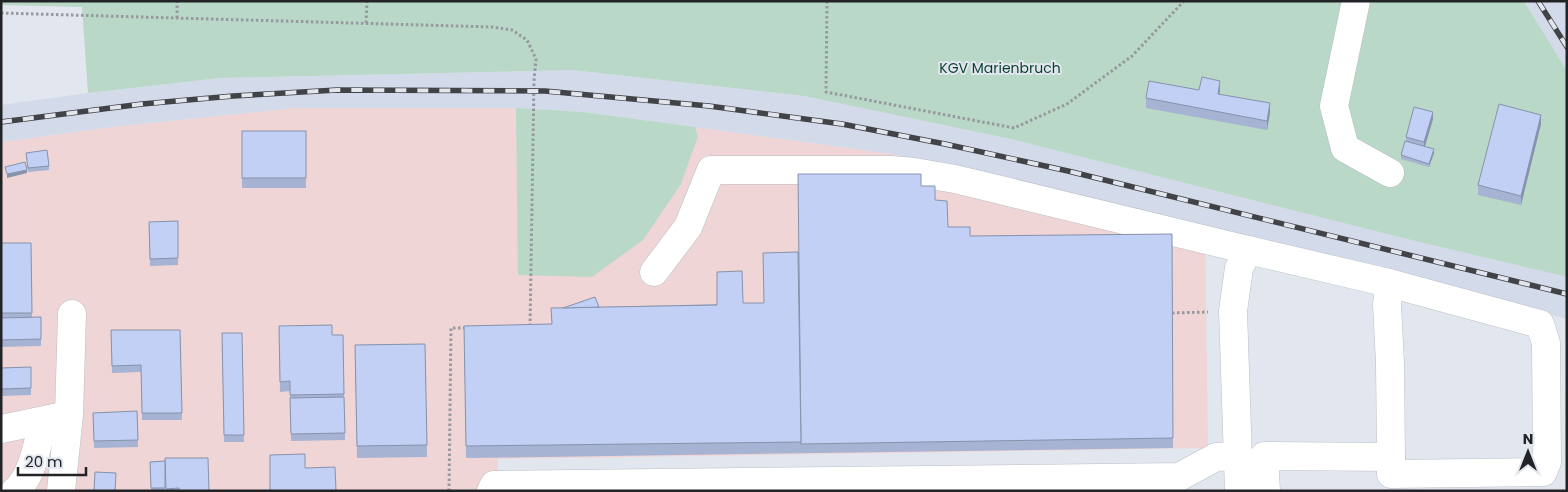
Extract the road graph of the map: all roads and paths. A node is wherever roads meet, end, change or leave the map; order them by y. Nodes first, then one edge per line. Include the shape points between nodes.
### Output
1 (177, 1) edge
2 (367, 1) edge
3 (827, 1) edge
4 (1184, 1) edge
5 (1356, 1) edge
6 (1, 13) edge
7 (177, 18) junction
8 (366, 23) junction
9 (1390, 173) dead end
10 (1248, 250) junction
11 (654, 272) dead end
12 (1389, 283) junction
13 (1233, 311) junction
14 (1172, 313) edge
15 (72, 314) dead end
16 (530, 327) edge
17 (470, 328) edge
18 (69, 415) junction
19 (42, 421) junction
20 (1, 429) edge
21 (1251, 456) junction
22 (1391, 457) junction
23 (492, 488) edge
24 (15, 491) edge
25 (61, 491) edge
26 (449, 491) edge
27 (1239, 491) edge
28 (1266, 491) edge

1 - 7 path
2 - 8 path
3 - 4 path via 826,92 1014,128 1067,104 1132,56
5 - 9 street via 1334,106 1345,148
6 - 7 path
7 - 8 path
8 - 16 path via 492,27 512,30 527,40 536,59
10 - 11 street via 955,179 914,172 711,170 688,227
10 - 12 street
10 - 13 street via 1239,268
12 - 22 street
12 - 22 street via 1540,324 1546,343 1547,413 1547,462 1543,472 1391,474
13 - 14 path
13 - 21 street
15 - 18 street
17 - 26 path via 451,328
18 - 19 street
18 - 25 street
19 - 20 street
19 - 24 street via 30,472
21 - 22 street
21 - 23 street via 1216,457 1179,477
21 - 27 street
21 - 28 street

